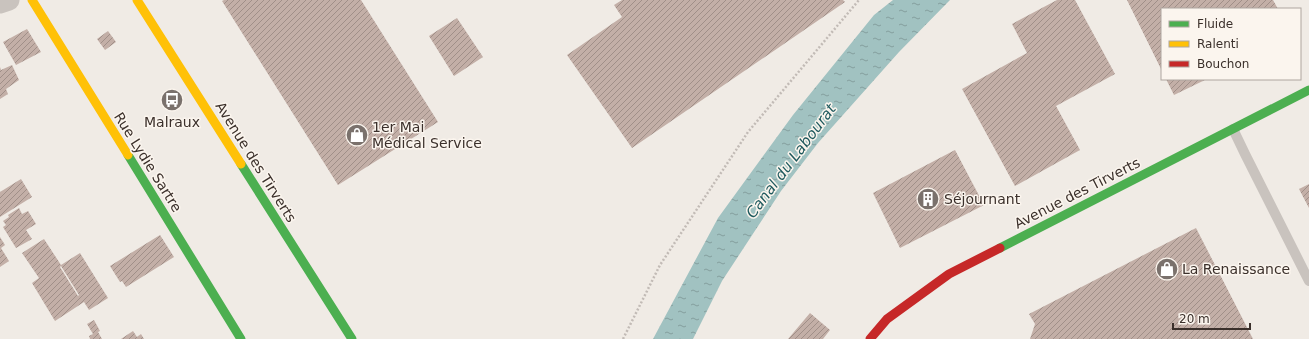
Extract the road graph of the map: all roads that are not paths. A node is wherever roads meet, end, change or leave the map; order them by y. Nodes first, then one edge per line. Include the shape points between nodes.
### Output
1 (9, 0) edge
2 (32, 0) edge
3 (137, 0) edge
4 (0, 3) edge
5 (1309, 90) edge
6 (1233, 128) junction
7 (1309, 281) edge
8 (241, 339) edge
9 (352, 339) edge
10 (870, 339) edge

1 - 4 street
2 - 8 street, Rue Lydie Sartre
3 - 9 street, Avenue des Tirverts
5 - 6 street, Avenue des Tirverts
6 - 7 lane
6 - 10 street, Avenue des Tirverts via 949,274 887,319

